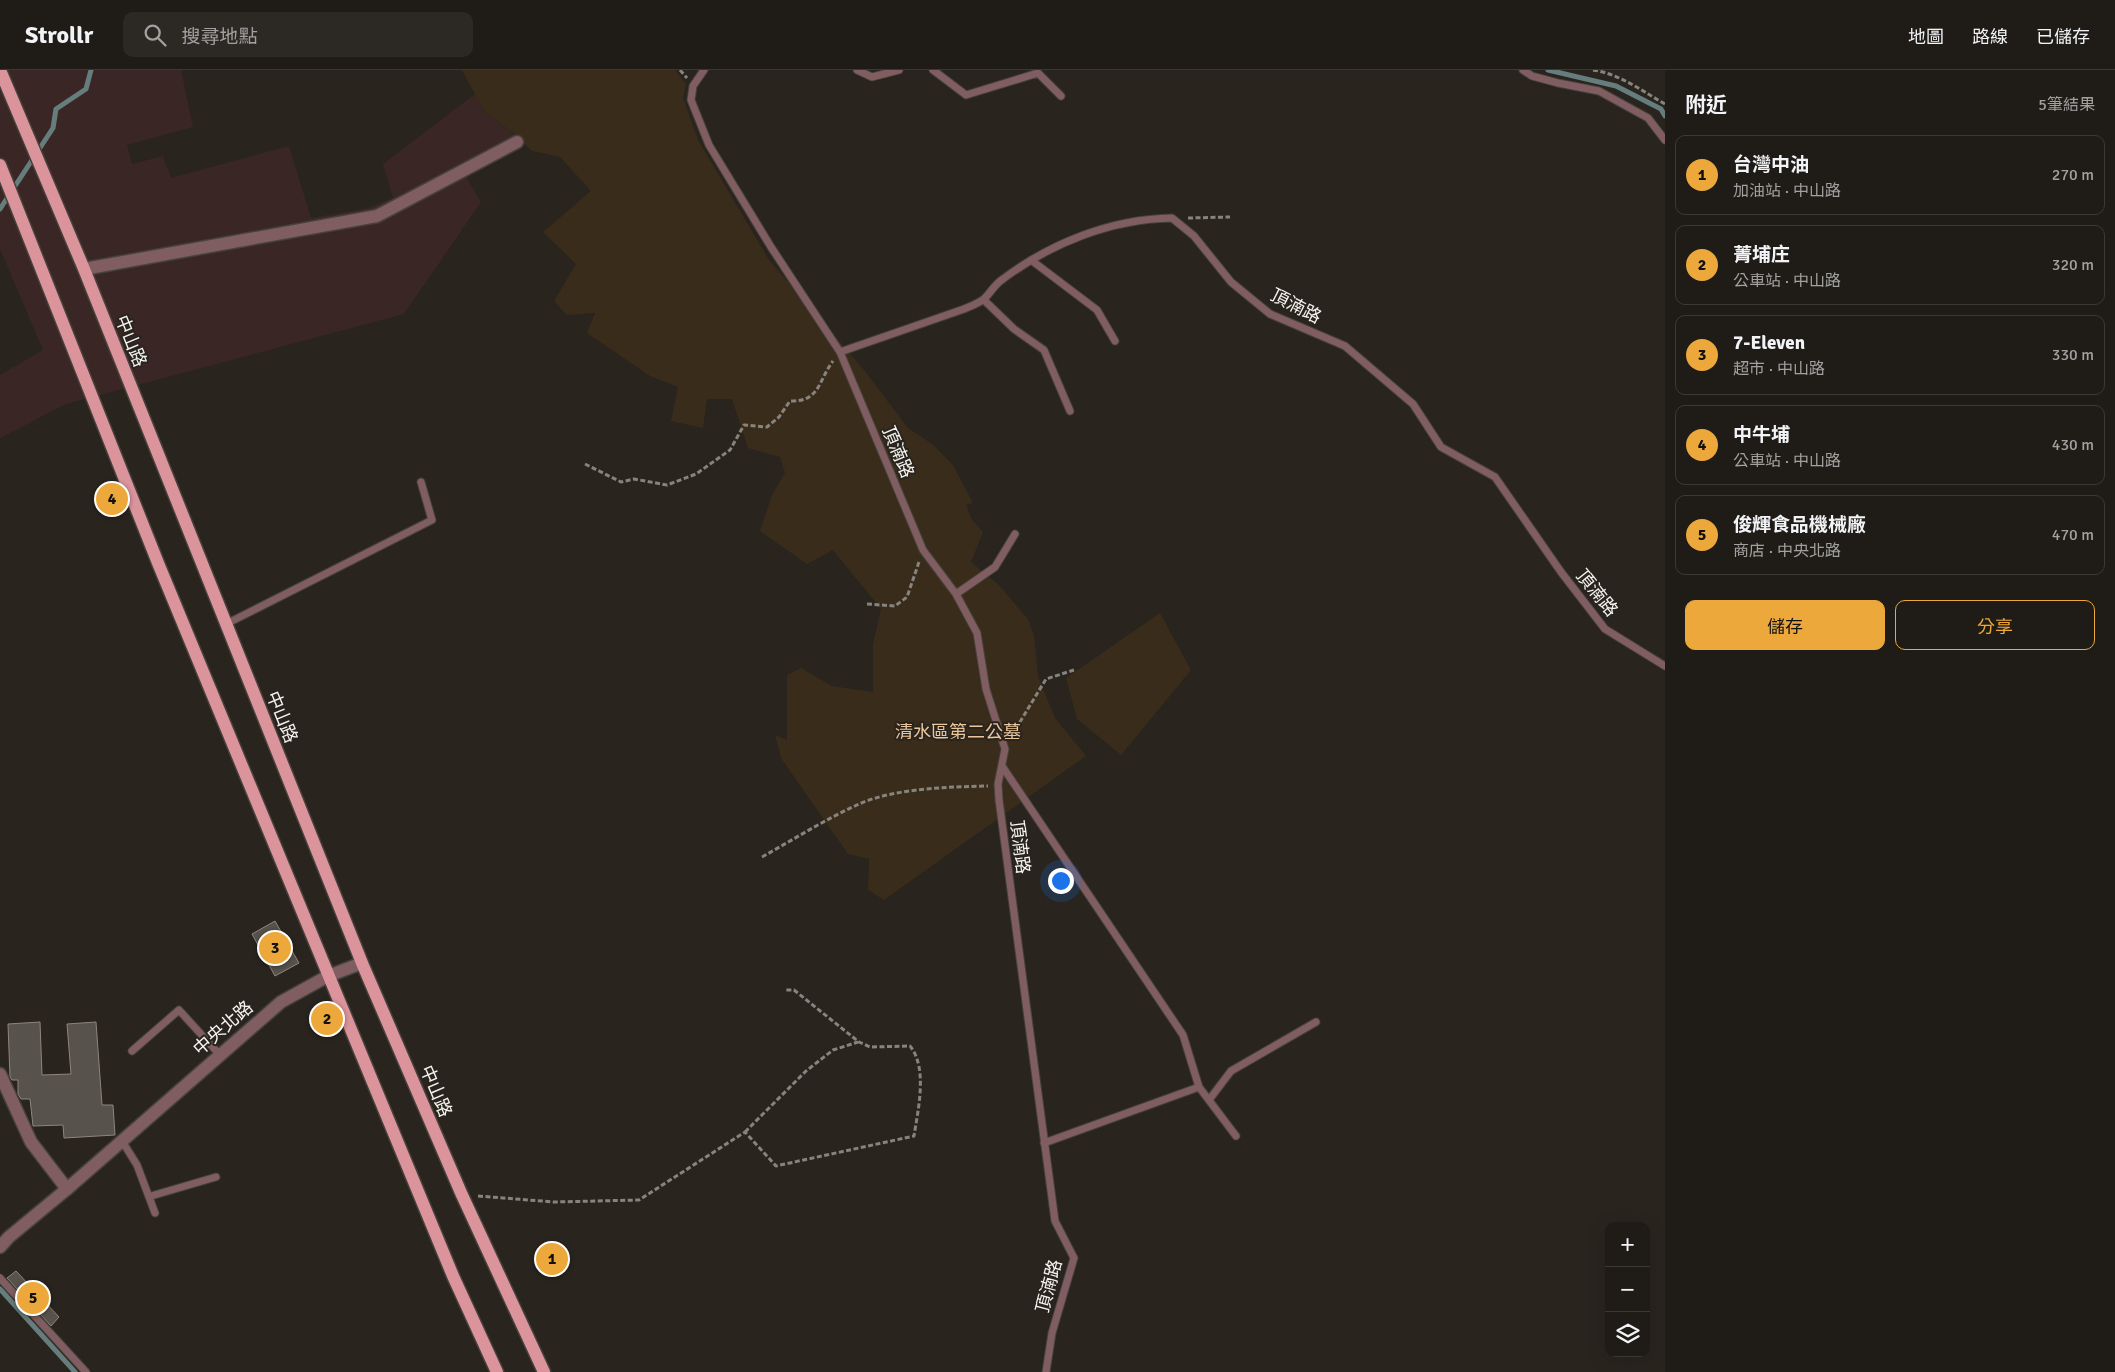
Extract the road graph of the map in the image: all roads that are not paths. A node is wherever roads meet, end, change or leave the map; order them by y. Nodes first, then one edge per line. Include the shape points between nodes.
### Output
1 (0, 70) edge
2 (704, 70) edge
3 (857, 70) edge
4 (899, 70) edge
5 (933, 70) edge
6 (1523, 70) edge
7 (1061, 96) dead end
8 (1665, 140) edge
9 (517, 142) dead end
10 (0, 165) edge
11 (1031, 260) junction
12 (84, 269) junction
13 (984, 300) junction
14 (1115, 340) dead end
15 (840, 352) junction
16 (1070, 412) dead end
17 (421, 482) dead end
18 (1015, 534) dead end
19 (956, 594) junction
20 (226, 624) junction
21 (1665, 666) edge
22 (1002, 766) junction
23 (362, 963) junction
24 (328, 976) junction
25 (1316, 1022) dead end
26 (132, 1051) dead end
27 (220, 1054) junction
28 (0, 1074) edge
29 (1199, 1087) junction
30 (1209, 1100) junction
31 (1236, 1136) dead end
32 (122, 1141) junction
33 (1044, 1144) junction
34 (216, 1176) dead end
35 (67, 1189) junction
36 (151, 1196) junction
37 (156, 1213) dead end
38 (0, 1248) edge
39 (0, 1278) edge
40 (86, 1372) edge
41 (497, 1372) edge
42 (544, 1372) edge
43 (1046, 1372) edge

1 - 12 main road, 中山路
2 - 15 lane, 頂湳路 via 693,86 691,100 709,145
3 - 4 lane via 872,77
5 - 7 lane via 966,95 1038,73
6 - 8 lane via 1532,76 1599,92 1648,118
9 - 12 street via 376,216
10 - 24 main road via 158,563
11 - 13 lane via 1001,280
11 - 14 lane via 1097,310
11 - 21 lane, 頂湳路 via 1038,254 1100,229 1133,221 1172,218 1194,236 1231,282 1270,314 1345,346 1413,404 1441,448 1495,477 1605,629
12 - 20 main road, 中山路
13 - 15 lane
13 - 16 lane via 1014,329 1044,350
15 - 19 lane, 頂湳路 via 922,550
17 - 20 lane via 432,520
18 - 19 lane via 995,567
19 - 22 lane, 頂湳路 via 977,633 986,690 1005,749
20 - 23 main road, 中山路
22 - 29 lane via 1183,1035
22 - 33 lane, 頂湳路 via 998,784
23 - 24 street, 中央北路
23 - 42 main road, 中山路 via 462,1194
24 - 27 street, 中央北路 via 281,1002
24 - 41 main road via 453,1276
25 - 30 lane via 1231,1071
26 - 27 lane via 179,1010
27 - 32 street, 中央北路
28 - 35 street via 31,1142
29 - 30 lane
29 - 33 lane
30 - 31 lane
32 - 35 street, 中央北路
32 - 36 lane
33 - 43 lane, 頂湳路 via 1055,1221 1074,1258 1052,1333
34 - 36 lane
35 - 38 street, 中央北路
36 - 37 lane
39 - 40 lane

